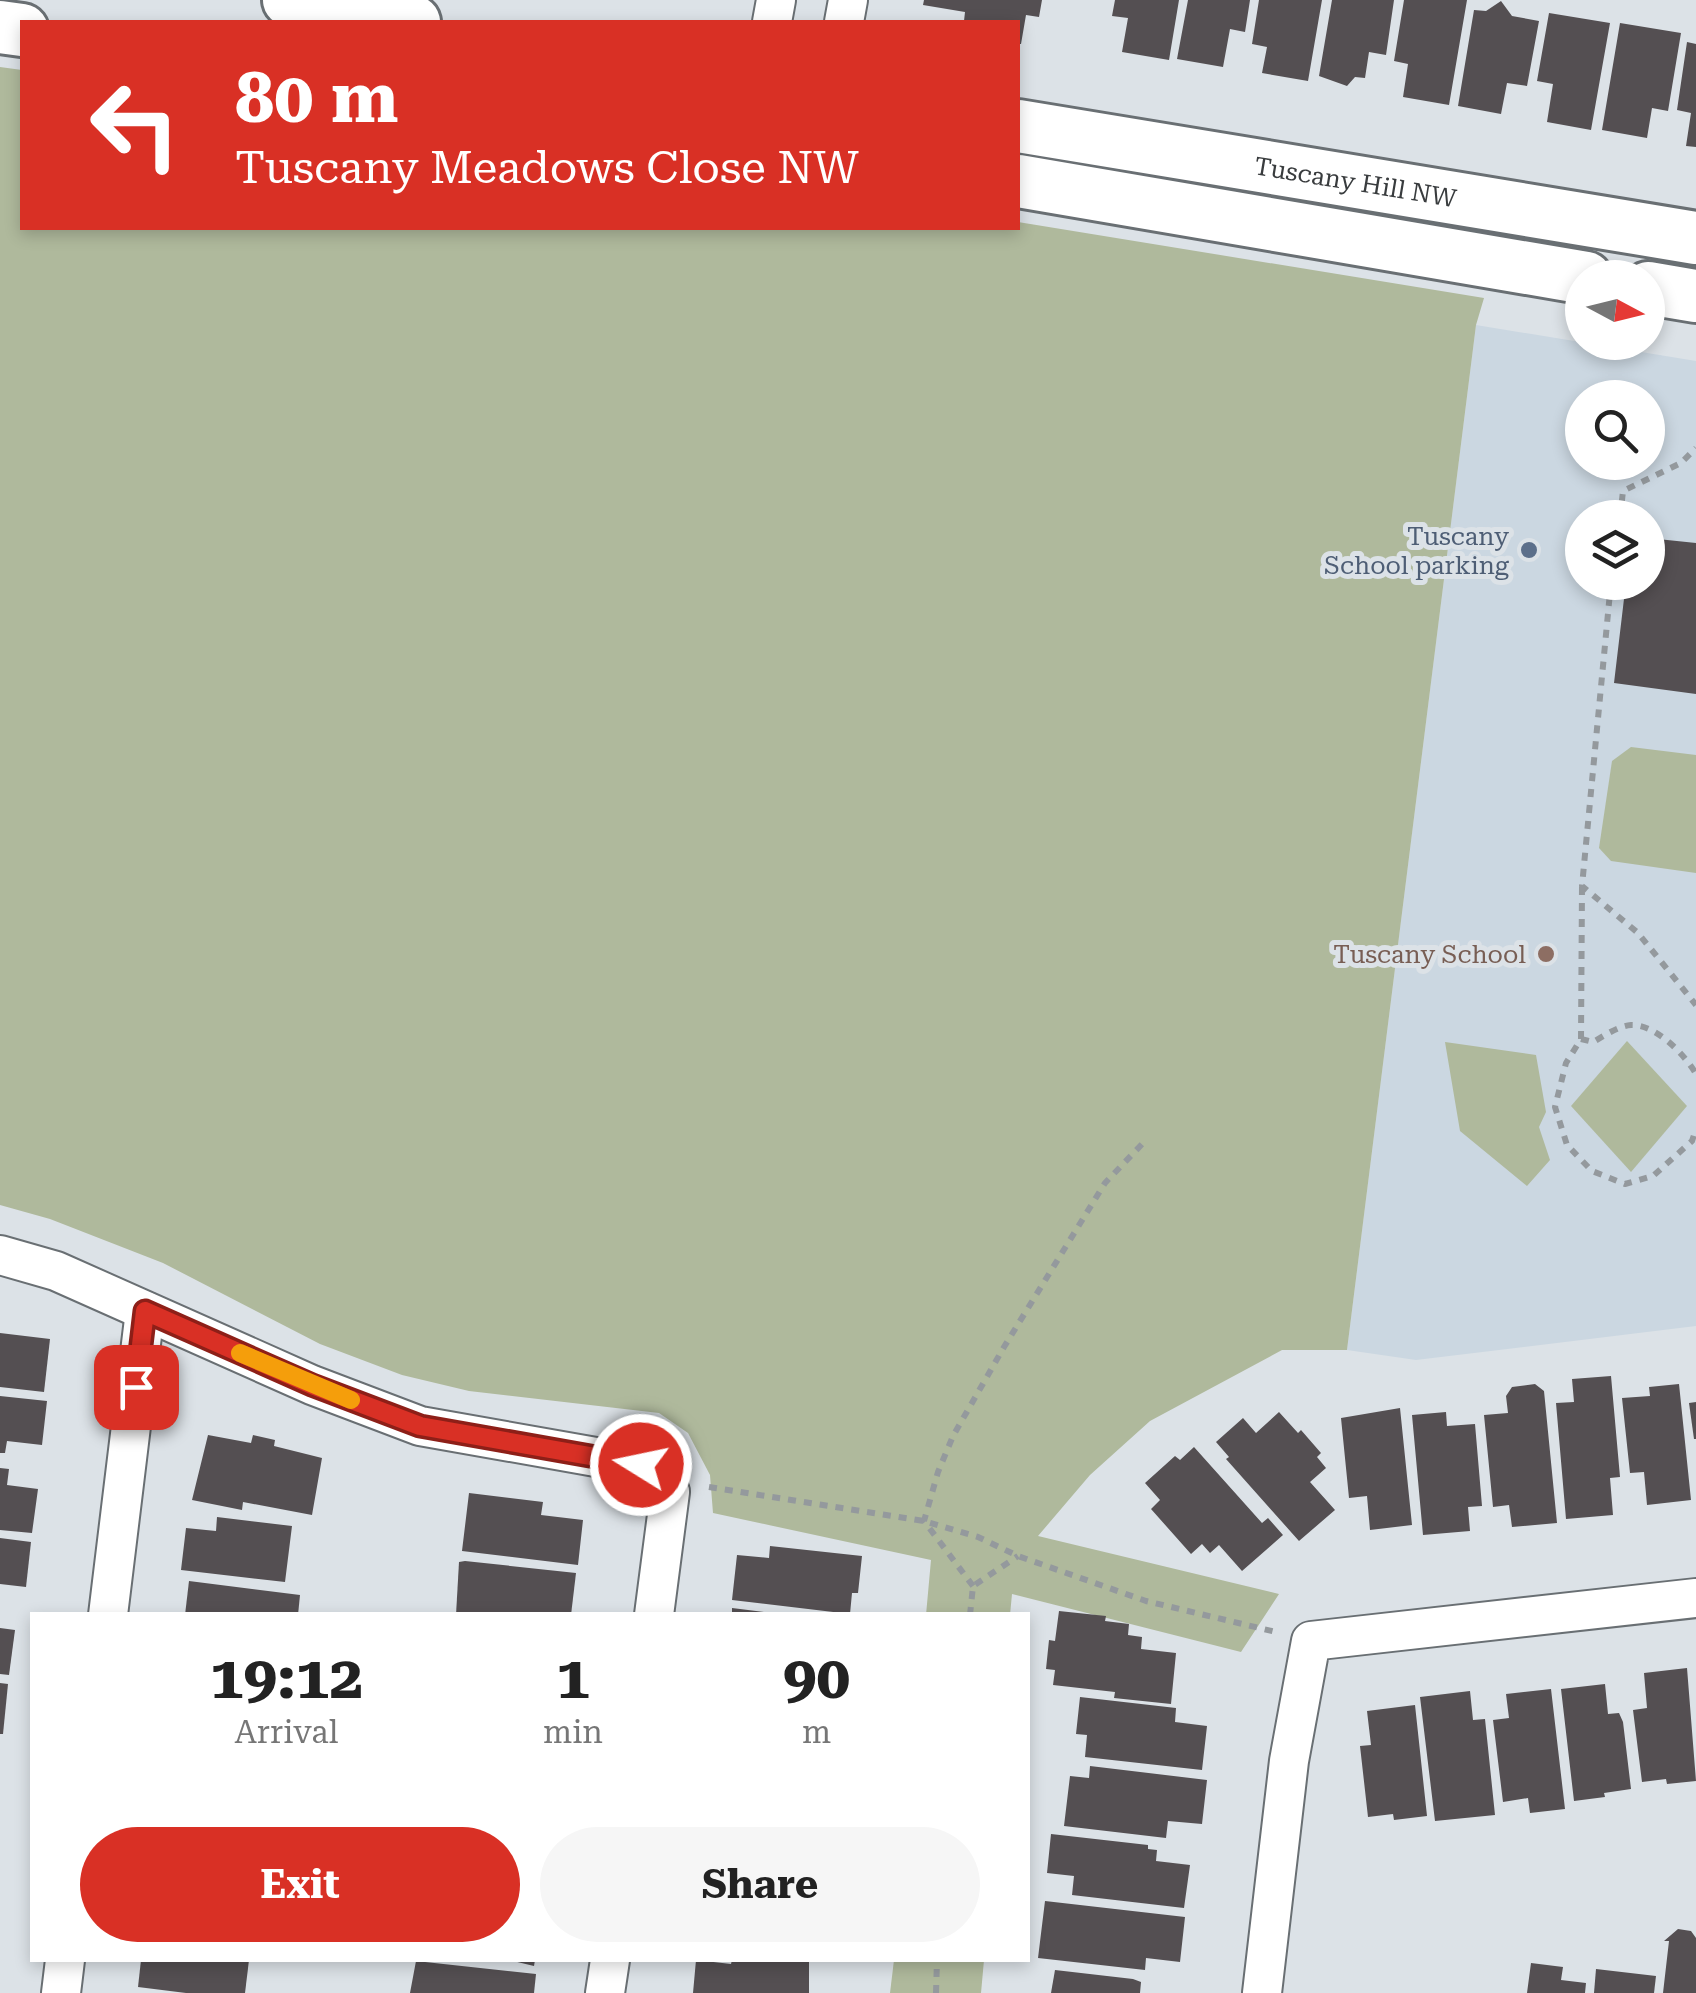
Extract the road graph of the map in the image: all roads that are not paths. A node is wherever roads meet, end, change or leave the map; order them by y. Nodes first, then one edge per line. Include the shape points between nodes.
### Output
1 (289, 0) edge
2 (403, 20) edge
3 (1020, 126) edge
4 (1020, 180) edge
5 (1696, 238) edge
6 (1565, 274) edge
7 (1665, 291) edge
8 (1696, 296) edge
9 (0, 1255) edge
10 (145, 1311) junction
11 (1696, 1598) edge
12 (108, 1612) edge
13 (654, 1612) edge
14 (65, 1962) edge
15 (610, 1962) edge
16 (61, 1993) edge
17 (605, 1993) edge
18 (1262, 1993) edge

1 - 2 street
3 - 5 street, Tuscany Hill NW
4 - 6 street
7 - 8 street
9 - 10 street via 56,1271
10 - 12 street
10 - 13 street via 420,1426 641,1465 670,1492
11 - 18 street via 1311,1641 1289,1761
14 - 16 street
15 - 17 street

